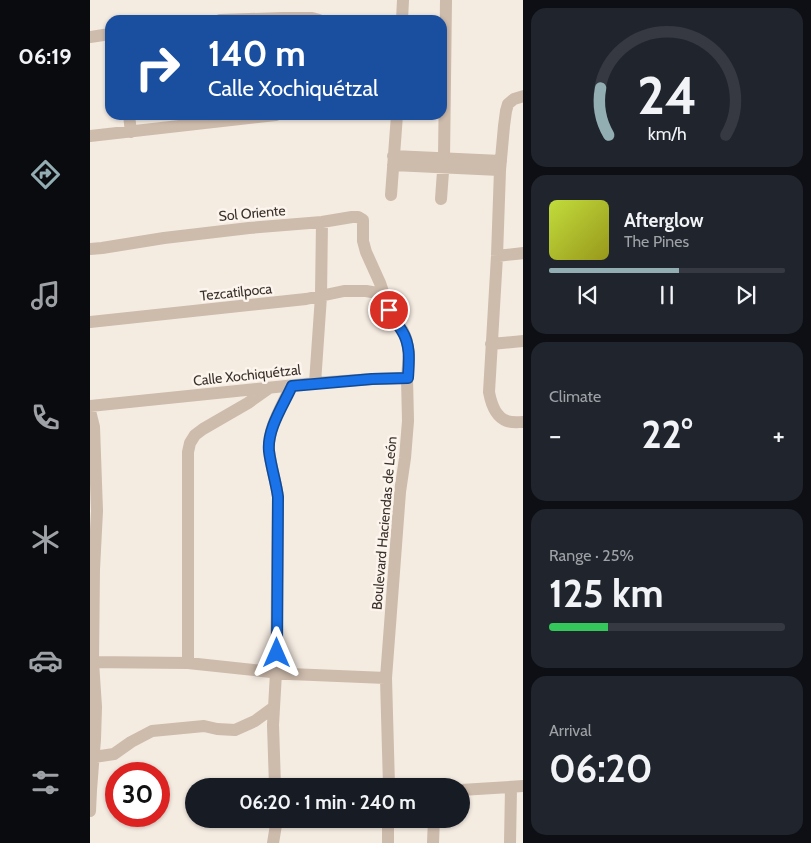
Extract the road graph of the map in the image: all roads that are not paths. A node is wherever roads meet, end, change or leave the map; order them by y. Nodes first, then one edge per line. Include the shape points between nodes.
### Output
1 (403, 0) edge
2 (446, 0) edge
3 (402, 15) edge
4 (446, 15) edge
5 (105, 35) edge
6 (90, 37) edge
7 (523, 96) edge
8 (130, 120) edge
9 (233, 120) edge
10 (397, 120) edge
11 (445, 120) edge
12 (131, 132) junction
13 (90, 136) edge
14 (393, 161) junction
15 (444, 163) junction
16 (500, 165) junction
17 (391, 195) dead end
18 (441, 199) dead end
19 (322, 222) junction
20 (90, 248) edge
21 (523, 253) edge
22 (497, 256) junction
23 (374, 272) joint
24 (384, 294) junction
25 (320, 296) junction
26 (90, 322) edge
27 (523, 341) edge
28 (491, 344) junction
29 (408, 378) junction
30 (315, 383) junction
31 (292, 386) junction
32 (270, 388) junction
33 (90, 406) edge
34 (90, 411) edge
35 (523, 422) edge
36 (92, 662) edge
37 (188, 663) junction
38 (276, 673) junction
39 (386, 678) junction
40 (274, 707) junction
41 (94, 757) junction
42 (276, 778) edge
43 (392, 778) edge
44 (517, 787) edge
45 (470, 790) edge
46 (90, 812) edge
47 (276, 828) edge
48 (388, 828) edge
49 (434, 828) edge
50 (273, 843) edge
51 (388, 843) edge
52 (433, 843) edge
53 (510, 843) edge

1 - 3 street
2 - 4 street
5 - 6 street
7 - 16 street via 508,104
8 - 12 street
9 - 12 street
10 - 14 street
11 - 15 street
12 - 13 street
14 - 15 street
14 - 17 street
15 - 16 street
15 - 18 street
16 - 22 street
19 - 20 street, Sol Oriente
19 - 23 street, Sol Oriente via 358,216 364,222 363,241
19 - 25 street
21 - 22 street
22 - 28 street
23 - 24 street, Boulevard Haciendas de León
24 - 25 street, Tezcatilpoca via 350,291
24 - 29 street, Boulevard Haciendas de León via 391,315 407,342
25 - 26 street, Tezcatilpoca
25 - 30 street
27 - 28 street
28 - 35 street via 490,401 494,410 507,421
29 - 30 street, Calle Xochiquétzal
29 - 39 street, Boulevard Haciendas de León via 405,458
30 - 31 street, Calle Xochiquétzal
31 - 32 street, Calle Xochiquétzal
31 - 38 street via 275,422 269,450 278,497
32 - 33 street, Calle Xochiquétzal
32 - 37 street via 195,435 190,443
34 - 36 street via 94,426 96,478
36 - 37 street
36 - 41 street via 96,707
37 - 38 street
38 - 39 street
38 - 40 street
39 - 43 street, Boulevard Haciendas de León
40 - 41 street via 235,730 204,726 152,731 114,754
40 - 42 street
41 - 46 street
44 - 45 street
44 - 53 street
47 - 50 street
48 - 51 street
49 - 52 street

